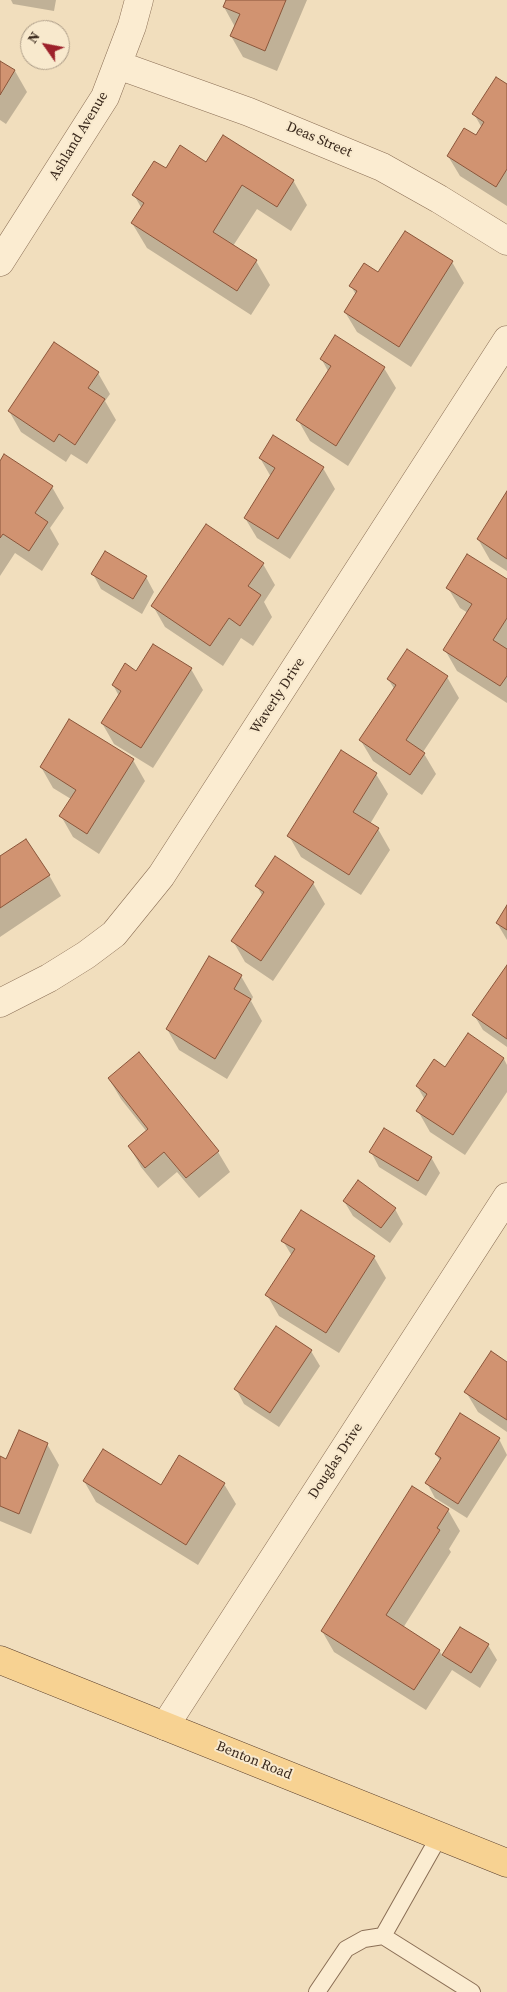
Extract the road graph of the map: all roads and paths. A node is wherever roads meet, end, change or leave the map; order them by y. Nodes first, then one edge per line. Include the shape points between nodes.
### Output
1 (139, 0) edge
2 (118, 65) junction
3 (507, 241) edge
4 (0, 262) edge
5 (507, 340) edge
6 (0, 1003) edge
7 (507, 1196) edge
8 (0, 1660) edge
9 (165, 1726) junction
10 (440, 1835) junction
11 (507, 1863) edge
12 (383, 1936) junction
13 (317, 1992) edge
14 (472, 1992) edge

1 - 2 street, Ashland Avenue
2 - 3 street, Deas Street via 249,112 382,167
2 - 4 street, Ashland Avenue via 105,97
5 - 6 street, Waverly Drive via 161,876 114,934 86,956
7 - 9 street, Douglas Drive
8 - 9 main road, Benton Road
9 - 10 main road, Benton Road
10 - 11 main road, Benton Road
10 - 12 lane
12 - 13 lane via 364,1939 346,1949
12 - 14 lane

